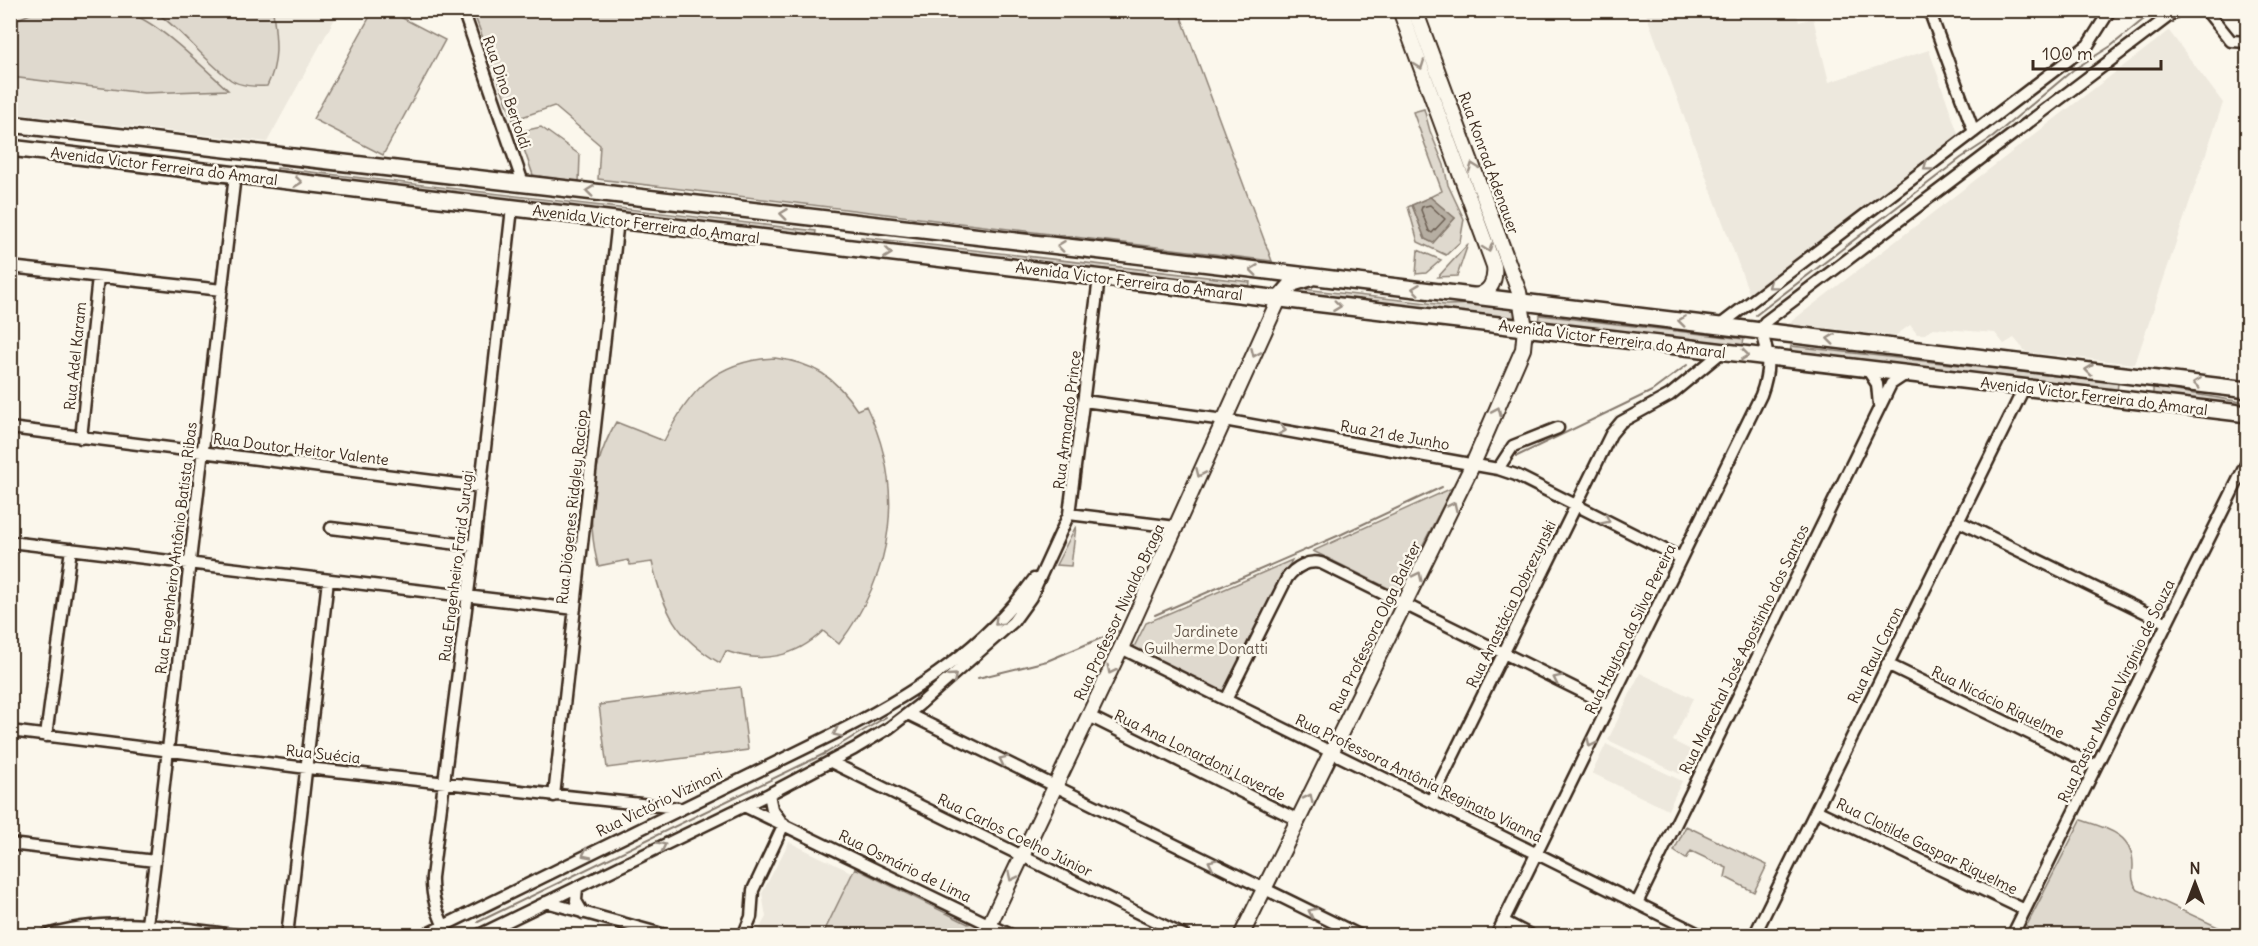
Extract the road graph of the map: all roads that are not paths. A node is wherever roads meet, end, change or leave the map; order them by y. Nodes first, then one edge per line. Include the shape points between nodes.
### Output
1 (463, 10) edge
2 (1400, 10) edge
3 (1415, 10) edge
4 (1929, 10) edge
5 (2110, 10) edge
6 (2177, 10) edge
7 (2206, 10) edge
8 (2247, 42) edge
9 (10, 123) edge
10 (1974, 132) junction
11 (157, 141) junction
12 (194, 145) junction
13 (10, 148) edge
14 (154, 165) junction
15 (189, 169) junction
16 (235, 175) junction
17 (523, 183) junction
18 (512, 208) junction
19 (821, 218) junction
20 (618, 220) junction
21 (854, 222) junction
22 (818, 244) junction
23 (851, 248) junction
24 (10, 267) edge
25 (98, 277) junction
26 (1312, 277) junction
27 (1098, 278) junction
28 (222, 291) junction
29 (1474, 296) junction
30 (1279, 299) junction
31 (1521, 301) junction
32 (1719, 326) junction
33 (1525, 328) junction
34 (1761, 331) junction
35 (1722, 352) junction
36 (1767, 357) junction
37 (1867, 369) junction
38 (1906, 374) junction
39 (2024, 388) junction
40 (2247, 390) edge
41 (1084, 401) junction
42 (1879, 409) junction
43 (2247, 414) edge
44 (1224, 420) junction
45 (10, 428) edge
46 (1558, 428) dead end
47 (81, 438) junction
48 (203, 452) junction
49 (2247, 460) edge
50 (1473, 464) junction
51 (1498, 469) junction
52 (481, 488) junction
53 (1576, 505) junction
54 (1069, 514) junction
55 (1958, 521) junction
56 (1176, 527) junction
57 (331, 528) dead end
58 (10, 542) edge
59 (474, 546) junction
60 (71, 549) junction
61 (1681, 558) junction
62 (1048, 560) junction
63 (190, 563) junction
64 (328, 580) junction
65 (468, 597) junction
66 (1404, 604) junction
67 (575, 609) junction
68 (2167, 622) junction
69 (1121, 648) junction
70 (1504, 653) junction
71 (1887, 664) junction
72 (1226, 700) junction
73 (889, 705) joint
74 (1609, 705) junction
75 (908, 714) junction
76 (1089, 716) junction
77 (10, 731) edge
78 (46, 736) junction
79 (168, 751) junction
80 (1331, 752) junction
81 (831, 762) junction
82 (2096, 766) junction
83 (307, 768) junction
84 (443, 783) junction
85 (1056, 786) junction
86 (769, 794) junction
87 (554, 796) junction
88 (1431, 801) junction
89 (633, 805) junction
90 (744, 806) junction
91 (679, 808) junction
92 (1816, 810) junction
93 (1298, 820) junction
94 (784, 824) junction
95 (644, 826) junction
96 (10, 844) edge
97 (1537, 853) junction
98 (1022, 855) junction
99 (155, 861) junction
100 (576, 887) junction
101 (1264, 888) junction
102 (546, 902) junction
103 (1637, 903) junction
104 (2025, 910) junction
105 (583, 913) junction
106 (1503, 921) junction
107 (147, 924) junction
108 (987, 930) edge
109 (446, 931) edge
110 (44, 936) edge
111 (143, 936) edge
112 (243, 936) edge
113 (287, 936) edge
114 (423, 936) edge
115 (477, 936) edge
116 (669, 936) edge
117 (743, 936) edge
118 (1013, 936) edge
119 (1185, 936) edge
120 (1241, 936) edge
121 (1361, 936) edge
122 (1496, 936) edge
123 (1532, 936) edge
124 (1703, 936) edge
125 (1754, 936) edge
126 (2012, 936) edge

1 - 17 street, Rua Dino Bertoldi
2 -> 29 main road, Rua Konrad Adenauer via 1494,266 1491,286
31 -> 3 main road, Rua Konrad Adenauer
4 - 10 street
5 - 10 street via 2088,45
6 - 34 street via 1765,322
7 - 8 street via 2230,41
9 - 11 highway, Avenida Victor Ferreira do Amaral
10 -> 32 street
11 - 12 highway, Avenida Victor Ferreira do Amaral
11 - 14 highway via 163,154
12 - 15 highway via 184,154
12 - 17 highway, Avenida Victor Ferreira do Amaral
13 - 14 highway, Avenida Victor Ferreira do Amaral
14 - 15 highway, Avenida Victor Ferreira do Amaral
15 - 16 highway, Avenida Victor Ferreira do Amaral
16 -> 18 highway, Avenida Victor Ferreira do Amaral
16 - 28 street, Rua Engenheiro Antônio Batista Ribas
19 -> 17 highway, Avenida Victor Ferreira do Amaral
18 - 20 highway, Avenida Victor Ferreira do Amaral
18 - 52 street, Rua Engenheiro Farid Surugi
19 - 21 highway, Avenida Victor Ferreira do Amaral
19 - 22 highway via 828,233
20 - 22 highway, Avenida Victor Ferreira do Amaral
20 - 67 street, Rua Diógenes Ridgley Raciop
21 - 23 highway via 844,235
26 -> 21 highway, Avenida Victor Ferreira do Amaral
22 - 23 highway, Avenida Victor Ferreira do Amaral
23 -> 27 highway, Avenida Victor Ferreira do Amaral
24 - 25 street
25 - 28 street
25 - 47 street, Rua Adel Karam
29 -> 26 highway, Avenida Victor Ferreira do Amaral
26 - 30 highway via 1293,283
27 - 30 highway, Avenida Victor Ferreira do Amaral
27 - 41 street, Rua Armando Prince
28 - 48 street, Rua Engenheiro Antônio Batista Ribas
29 - 31 highway, Avenida Victor Ferreira do Amaral
30 -> 33 highway, Avenida Victor Ferreira do Amaral
30 -> 44 main road, Rua Professor Nivaldo Braga
32 -> 31 highway, Avenida Victor Ferreira do Amaral
31 - 33 main road, Rua Konrad Adenauer
32 - 34 highway, Avenida Victor Ferreira do Amaral
33 - 35 highway, Avenida Victor Ferreira do Amaral
50 -> 33 main road, Rua Professora Olga Balster via 1523,349
34 - 36 street, Rua Hayton da Silva Pereira
40 -> 34 highway, Avenida Victor Ferreira do Amaral
35 -> 36 highway, Avenida Victor Ferreira do Amaral
35 - 53 street, Rua Anastácia Dobrezynski via 1670,395 1621,422 1611,434
36 - 37 highway, Avenida Victor Ferreira do Amaral
36 - 61 street, Rua Hayton da Silva Pereira via 1761,395
37 - 38 highway, Avenida Victor Ferreira do Amaral
37 - 42 street via 1877,384
38 - 39 highway, Avenida Victor Ferreira do Amaral
38 - 42 street, Rua Marechal José Agostinho dos Santos via 1891,384
39 - 43 highway, Avenida Victor Ferreira do Amaral
39 - 55 street, Rua Raul Caron
41 - 44 street, Rua 21 de Junho
41 - 54 street, Rua Armando Prince
42 - 103 street, Rua Marechal José Agostinho dos Santos
44 -> 50 street, Rua 21 de Junho
44 -> 56 main road, Rua Professor Nivaldo Braga
45 - 47 street, Rua Doutor Heitor Valente
46 - 51 street via 1514,446
47 - 48 street, Rua Doutor Heitor Valente
48 - 52 street, Rua Doutor Heitor Valente
48 - 63 street, Rua Engenheiro Antônio Batista Ribas
49 - 68 street, Rua Pastor Manoel Virgínio de Souza
50 - 51 street, Rua 21 de Junho
66 -> 50 main road, Rua Professora Olga Balster
51 - 53 street, Rua 21 de Junho
52 - 59 street, Rua Engenheiro Farid Surugi
53 -> 61 street, Rua 21 de Junho
53 - 70 street, Rua Anastácia Dobrezynski
54 - 56 street
54 - 62 street, Rua Armando Prince
55 - 68 street
55 - 71 street, Rua Raul Caron
56 - 69 main road, Rua Professor Nivaldo Braga
57 - 59 street
58 - 60 street
59 - 65 street, Rua Engenheiro Farid Surugi
60 - 63 street
60 - 78 street
61 - 74 street, Rua Hayton da Silva Pereira
62 -> 73 street, Rua Armando Prince via 1000,621 942,671
75 -> 62 street, Rua Armando Prince via 1013,622 1031,597
63 - 64 street
63 - 79 street, Rua Engenheiro Antônio Batista Ribas
64 - 65 street
64 - 83 street
65 - 67 street
65 - 84 street, Rua Engenheiro Farid Surugi
66 - 70 street
66 - 72 street via 1321,563 1300,566 1287,578
66 - 80 main road, Rua Professora Olga Balster
67 - 87 street, Rua Diógenes Ridgley Raciop
68 - 82 street, Rua Pastor Manoel Virgínio de Souza
69 - 72 street, Rua Professora Antônia Reginato Vianna
69 -> 76 main road, Rua Professor Nivaldo Braga
74 -> 70 street
70 - 88 street, Rua Anastácia Dobrezynski
71 - 82 street, Rua Nicácio Riquelme
71 - 92 street, Rua Raul Caron
72 - 80 street, Rua Professora Antônia Reginato Vianna
73 -> 91 street, Rua Victório Vizinoni
74 -> 97 street, Rua Hayton da Silva Pereira
75 - 81 street
85 -> 75 street
76 - 85 main road, Rua Professor Nivaldo Braga
76 - 93 street, Rua Ana Lonardoni Laverde
77 - 78 street, Rua Suécia
78 - 79 street, Rua Suécia
79 - 83 street, Rua Suécia
79 - 99 street, Rua Engenheiro Antônio Batista Ribas
80 - 88 street, Rua Professora Antônia Reginato Vianna
93 -> 80 main road, Rua Professora Olga Balster
81 - 86 street
81 - 98 street, Rua Carlos Coelho Júnior
82 - 104 street, Rua Pastor Manoel Virgínio de Souza
83 - 84 street, Rua Suécia
83 - 113 street
84 - 87 street, Rua Suécia
84 - 109 street, Rua Engenheiro Farid Surugi via 432,884 435,905
85 - 98 main road, Rua Professor Nivaldo Braga
101 -> 85 street
86 - 90 street
86 - 94 street via 774,814
87 - 89 street, Rua Suécia
88 - 97 street, Rua Professora Antônia Reginato Vianna
89 - 91 street, Rua Suécia
89 - 95 street via 644,815
90 - 94 street, Rua Osmário de Lima
100 -> 90 street
91 - 95 street, Rua Victório Vizinoni
92 - 104 street, Rua Clotilde Gaspar Riquelme
92 - 125 street, Rua Raul Caron
93 - 101 main road, Rua Professora Olga Balster
94 - 108 street, Rua Osmário de Lima
94 - 117 street via 753,890 751,917
95 -> 109 street, Rua Victório Vizinoni
96 - 99 street
97 - 103 street, Rua Professora Antônia Reginato Vianna
97 - 106 street, Rua Hayton da Silva Pereira
98 -> 108 main road, Rua Professor Nivaldo Braga
98 - 119 street, Rua Carlos Coelho Júnior
99 - 107 street, Rua Engenheiro Antônio Batista Ribas
100 - 102 street
100 - 105 street via 576,901
101 - 120 main road, Rua Professora Olga Balster
121 -> 101 street
102 - 105 street
102 - 115 street
103 - 124 street, Rua Professora Antônia Reginato Vianna
104 - 126 street, Rua Pastor Manoel Virgínio de Souza
105 - 116 street
106 - 122 street, Rua Hayton da Silva Pereira
106 - 123 street
107 - 110 street via 88,926
107 - 111 street, Rua Engenheiro Antônio Batista Ribas
107 - 112 street
108 - 118 street, Rua Osmário de Lima
109 - 114 street, Rua Victório Vizinoni

